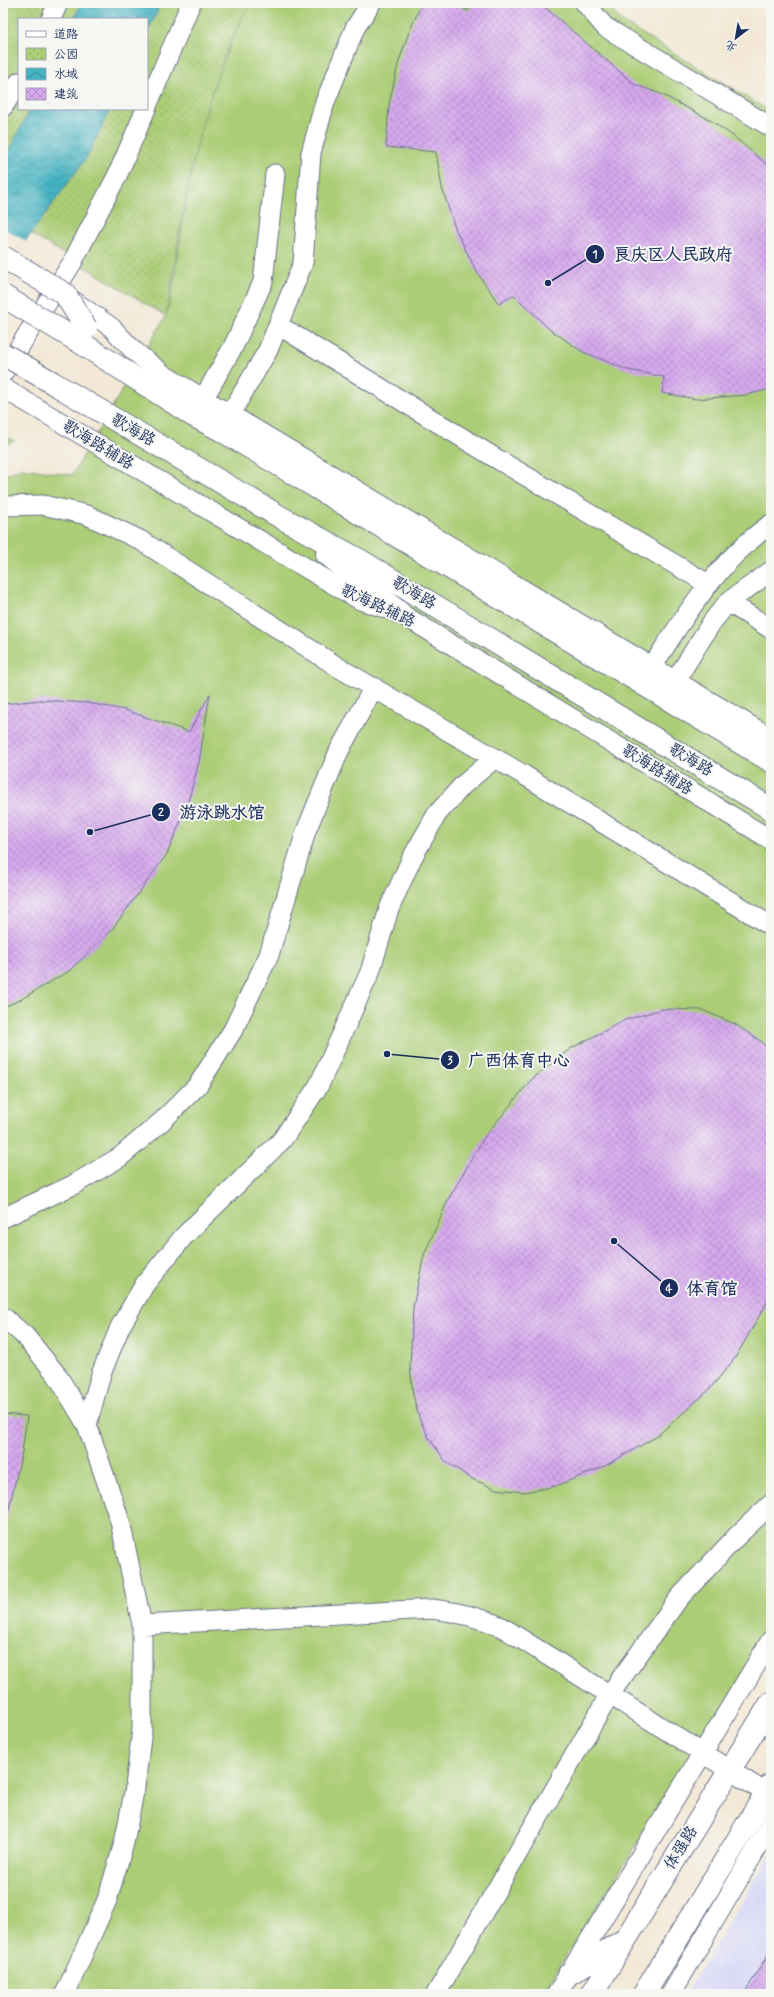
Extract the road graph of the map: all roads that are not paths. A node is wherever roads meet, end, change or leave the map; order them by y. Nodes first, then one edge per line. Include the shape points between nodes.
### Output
1 (58, 3) edge
2 (191, 3) edge
3 (371, 3) edge
4 (585, 3) edge
5 (51, 18) edge
6 (18, 84) edge
7 (148, 104) edge
8 (3, 107) edge
9 (146, 110) edge
10 (771, 127) edge
11 (275, 174) dead end
12 (3, 257) edge
13 (3, 296) edge
14 (278, 325) junction
15 (86, 328) junction
16 (3, 354) edge
17 (3, 373) edge
18 (3, 388) edge
19 (199, 407) junction
20 (226, 422) junction
21 (3, 506) edge
22 (282, 518) junction
23 (771, 524) edge
24 (771, 571) edge
25 (708, 584) junction
26 (728, 602) junction
27 (400, 613) junction
28 (771, 629) edge
29 (647, 674) junction
30 (374, 688) junction
31 (670, 688) junction
32 (771, 738) edge
33 (496, 758) junction
34 (771, 761) edge
35 (771, 809) edge
36 (771, 840) edge
37 (771, 926) edge
38 (3, 1218) edge
39 (3, 1317) edge
40 (87, 1425) junction
41 (771, 1504) edge
42 (142, 1625) junction
43 (771, 1640) edge
44 (610, 1694) junction
45 (771, 1703) edge
46 (703, 1753) junction
47 (730, 1770) junction
48 (768, 1789) edge
49 (771, 1824) edge
50 (625, 1939) junction
51 (569, 1974) junction
52 (65, 1994) edge
53 (436, 1994) edge
54 (557, 1994) edge
55 (592, 1994) edge
56 (644, 1994) edge
57 (671, 1994) edge

1 - 5 street
2 - 7 street
3 - 14 street via 355,28 326,102 311,153 303,263
4 - 10 street via 605,27
6 - 8 street
9 - 17 street via 117,176 72,263
11 - 19 street via 263,282 234,345
12 - 15 main road, bridge via 65,294
13 - 15 main road, bridge
14 - 20 street via 268,350
14 - 25 street
15 - 19 main road via 104,359
15 - 19 street via 111,326 134,350
16 - 22 main road, 歌海路, bridge
18 - 27 street, 歌海路辅路 via 360,600
19 - 20 main road
20 - 29 main road
21 - 30 street via 43,505 87,515 140,540
22 - 27 main road
22 - 35 main road, 歌海路 via 368,565
23 - 25 street via 752,538
24 - 26 street
25 - 29 street
26 - 28 street
26 - 31 street via 712,622
27 - 36 street, 歌海路辅路
29 - 31 main road
30 - 33 street
30 - 38 street via 339,751 306,831 269,955 233,1030 198,1085 161,1122 120,1157 73,1185
31 - 32 street
31 - 34 main road
33 - 37 street
33 - 40 street via 463,785 437,814 412,858 389,909 370,972 348,1024 319,1084 299,1115 282,1140 184,1236 145,1284 120,1327 101,1374
39 - 40 street via 25,1336 57,1375
40 - 42 street via 120,1521
41 - 44 street via 679,1598
42 - 44 street via 432,1609 453,1611 478,1617 502,1627
42 - 52 street via 142,1729 136,1787 124,1843 107,1900
43 - 46 street
44 - 46 street
44 - 53 street
45 - 47 main road, 体强路
46 - 47 street
46 - 51 street
47 - 48 street
47 - 50 main road, 体强路
48 - 56 main road
49 - 57 street
50 - 51 main road
50 - 55 main road, 体强路
51 - 54 street

